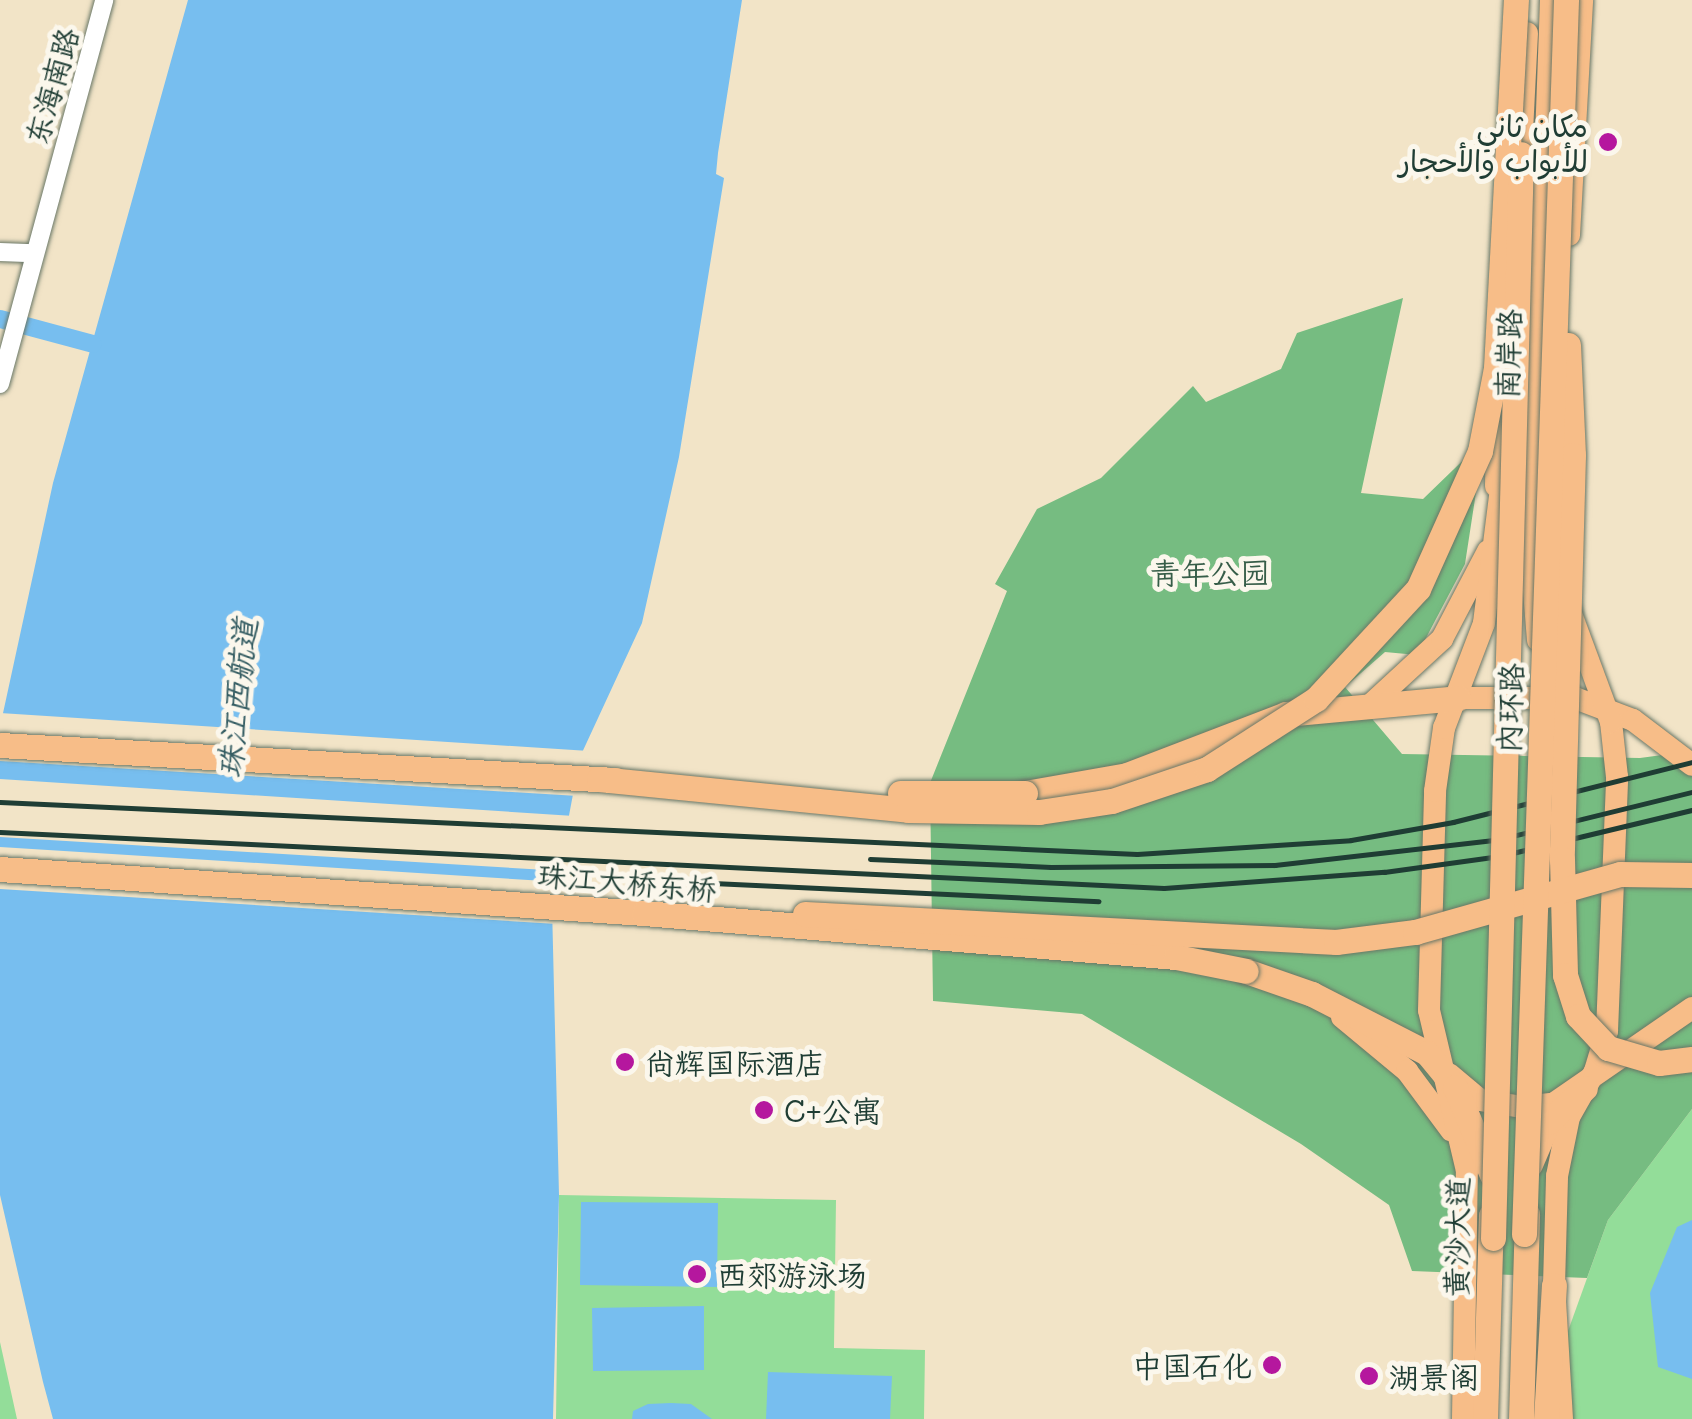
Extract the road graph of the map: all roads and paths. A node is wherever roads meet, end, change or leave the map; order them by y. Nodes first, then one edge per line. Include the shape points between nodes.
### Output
1 (104, 0) edge
2 (1507, 0) edge
3 (1523, 0) edge
4 (1551, 0) edge
5 (1566, 0) edge
6 (1582, 0) edge
7 (1574, 181) junction
8 (1549, 223) junction
9 (0, 252) edge
10 (33, 252) junction
11 (1568, 266) junction
12 (1538, 315) junction
13 (4, 364) edge
14 (0, 384) edge
15 (1495, 535) junction
16 (1486, 609) junction
17 (1533, 620) junction
18 (1458, 698) junction
19 (1575, 698) junction
20 (1367, 708) junction
21 (1607, 708) junction
22 (0, 746) edge
23 (1692, 765) edge
24 (599, 780) junction
25 (0, 869) edge
26 (1692, 875) edge
27 (655, 914) junction
28 (1312, 994) junction
29 (1692, 1008) edge
30 (1692, 1059) edge
31 (1444, 1067) junction
32 (1407, 1070) junction
33 (1584, 1088) junction
34 (1450, 1106) junction
35 (1476, 1159) junction
36 (1528, 1174) junction
37 (1557, 1176) junction
38 (1554, 1285) junction
39 (1463, 1419) edge
40 (1486, 1419) edge
41 (1519, 1419) edge
42 (1546, 1419) edge
43 (1562, 1419) edge

1 - 10 street, 东海南路
2 - 15 main road via 1497,189
3 - 15 main road, 南岸路 via 1513,375
3 - 24 highway, bridge via 1496,368 1484,438 1418,589 1316,699 1207,769 1112,801 1039,812 908,810
3 - 40 highway, 内环路, bridge
4 - 8 main road, 南岸路
5 - 8 highway, 内环路, bridge
6 - 7 main road
7 - 8 main road
7 - 11 main road
8 - 12 main road, 南岸路
8 - 30 highway, bridge via 1574,456 1562,859 1566,976 1578,1016 1608,1048 1659,1064
8 - 41 highway, 内环路, bridge
9 - 10 street
10 - 13 street, 东海南路
11 - 12 main road
11 - 21 main road via 1563,574 1574,624
12 - 17 main road, 南岸路
13 - 14 street, 东海南路
15 - 16 main road, 南岸路
15 - 20 main road via 1442,639
16 - 17 street via 1507,623
16 - 18 main road, 南岸路
17 - 19 main road, 南岸路 via 1544,652
18 - 19 main road
18 - 20 highway
18 - 31 main road, 南岸路 via 1438,748 1434,790 1429,1010
19 - 21 main road
20 - 24 highway, bridge via 1286,714 1127,775 1025,794
21 - 23 main road via 1653,732
21 - 33 main road via 1617,777 1608,1011 1599,1060
22 - 24 highway, bridge
25 - 27 highway, 珠江大桥东桥, bridge
26 - 27 highway, bridge via 1620,874 1428,929 1336,942 907,917
27 - 28 highway, 珠江大桥东桥, bridge via 1176,957 1246,970
28 - 31 highway, 珠江大桥东桥 via 1394,1032
28 - 32 main road
29 - 33 main road
31 - 33 main road via 1480,1100 1500,1105 1538,1107
31 - 34 main road, 南岸路
31 - 35 highway, 黄沙大道
32 - 34 main road
32 - 35 main road
33 - 36 highway via 1540,1134
33 - 37 main road via 1569,1117
34 - 35 main road
35 - 36 street
35 - 39 main road
35 - 40 highway, 黄沙大道
36 - 37 street
36 - 41 highway
37 - 38 main road
38 - 42 highway
38 - 43 main road

